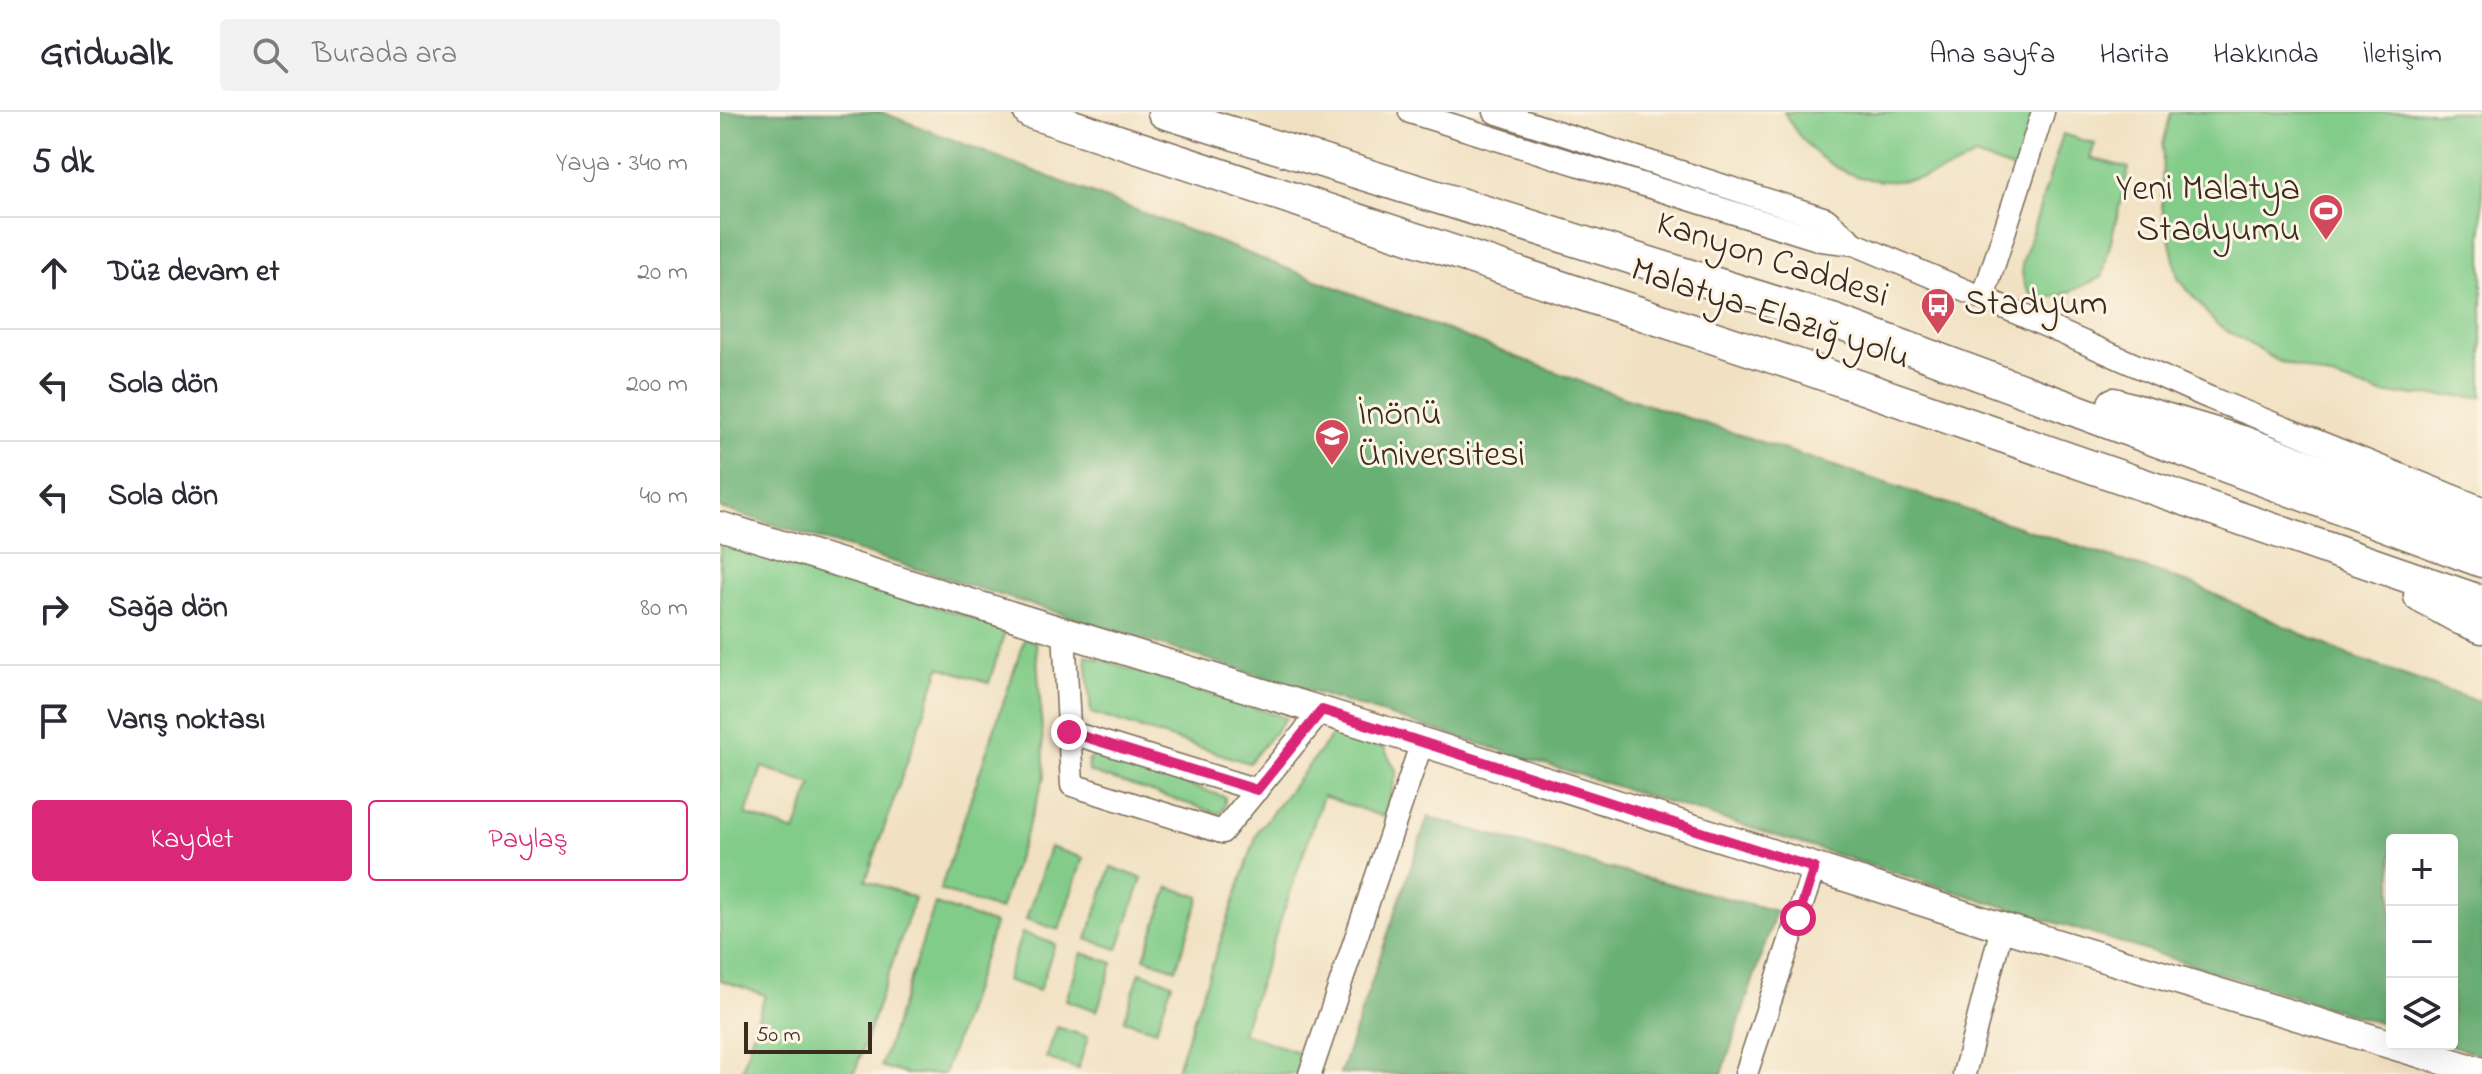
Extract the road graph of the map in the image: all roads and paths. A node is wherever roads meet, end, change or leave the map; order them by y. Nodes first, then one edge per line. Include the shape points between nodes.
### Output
1 (1030, 112) edge
2 (1164, 112) edge
3 (1410, 112) edge
4 (1495, 112) edge
5 (2043, 112) edge
6 (1855, 244) junction
7 (1983, 298) junction
8 (1842, 323) junction
9 (2482, 508) edge
10 (720, 526) edge
11 (2482, 531) edge
12 (2333, 548) junction
13 (2482, 561) edge
14 (2482, 602) edge
15 (2482, 627) edge
16 (1064, 630) junction
17 (1322, 710) junction
18 (1069, 732) junction
19 (1422, 742) junction
20 (1257, 790) junction
21 (1814, 868) junction
22 (2002, 927) junction
23 (2482, 1072) edge
24 (1310, 1074) edge
25 (1746, 1074) edge
26 (1964, 1074) edge

1 - 12 highway, Malatya-Elazığ yolu
2 - 8 highway, Kanyon Caddesi
3 - 6 street via 1821,240
4 - 6 street via 1826,219
5 - 7 street
6 - 7 street
7 - 9 street via 2210,398
8 - 11 highway via 2242,442
8 - 13 highway, Kanyon Caddesi
10 - 16 main road
12 - 14 highway, Malatya-Elazığ yolu
12 - 15 highway
16 - 17 main road
16 - 18 street
17 - 19 main road
17 - 20 street
18 - 20 street
18 - 20 street via 1072,785 1222,832
19 - 21 main road
19 - 24 street
21 - 22 main road
21 - 25 street
22 - 23 main road
22 - 26 street

